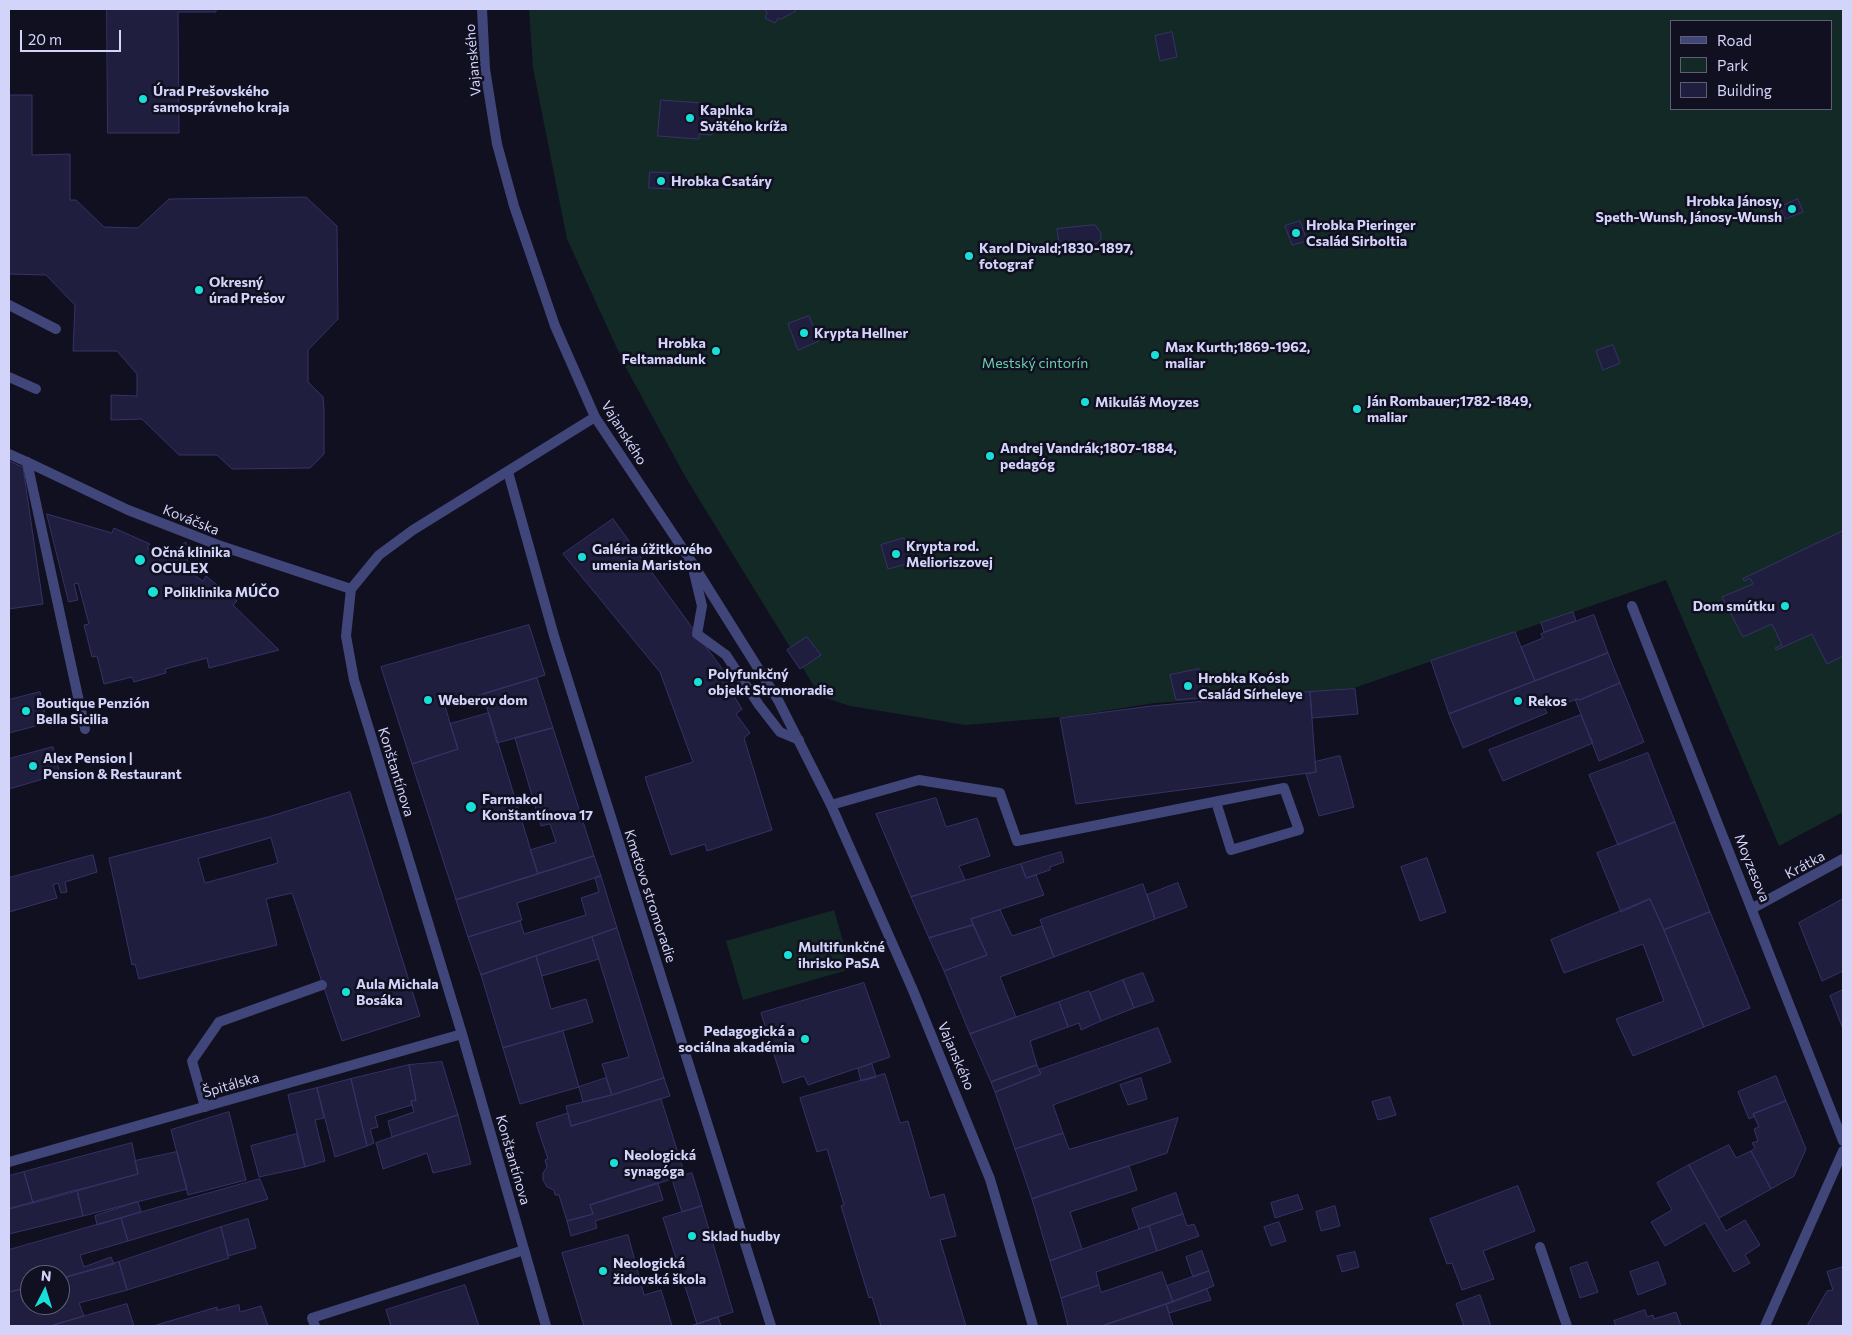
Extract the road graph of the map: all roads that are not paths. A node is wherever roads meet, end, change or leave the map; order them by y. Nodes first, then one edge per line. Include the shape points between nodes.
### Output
1 (482, 9) edge
2 (9, 305) edge
3 (56, 329) dead end
4 (9, 377) edge
5 (36, 389) dead end
6 (596, 417) junction
7 (9, 454) edge
8 (27, 462) junction
9 (508, 472) junction
10 (691, 560) junction
11 (351, 589) junction
12 (1632, 606) dead end
13 (86, 729) dead end
14 (799, 740) junction
15 (1216, 802) junction
16 (831, 805) junction
17 (1843, 859) edge
18 (1753, 908) junction
19 (322, 985) dead end
20 (462, 1034) junction
21 (205, 1106) junction
22 (1843, 1141) edge
23 (1843, 1151) edge
24 (9, 1162) edge
25 (1540, 1247) dead end
26 (524, 1250) junction
27 (315, 1326) edge
28 (546, 1326) edge
29 (772, 1326) edge
30 (1033, 1326) edge
31 (1567, 1326) edge
32 (1765, 1326) edge

1 - 6 street, Vajanského via 485,69 497,144 555,326
2 - 3 street
4 - 5 street
6 - 9 street
6 - 10 street, Vajanského
7 - 8 street, Kováčska
8 - 11 street, Kováčska via 128,510 209,542
8 - 13 street
9 - 11 street via 413,530 379,555
9 - 29 street, Kmeťovo stromoradie via 554,636
10 - 14 street, Vajanského via 778,700
10 - 14 street via 702,606 697,634 726,654 776,728
11 - 20 street, Konštantínova via 346,636 354,680
12 - 18 street, Moyzesova
14 - 16 street, Vajanského
15 - 15 street via 1284,788 1299,830 1231,850
15 - 16 street via 1016,842 1000,793 919,780
16 - 30 street, Vajanského via 912,988 990,1179
17 - 18 street, Krátka
18 - 22 street, Moyzesova
19 - 21 street via 219,1022 192,1061
20 - 21 street, Špitálska
20 - 26 street, Konštantínova
21 - 24 street, Špitálska
23 - 32 street
25 - 31 street
26 - 27 street via 312,1318
26 - 28 street, Konštantínova

